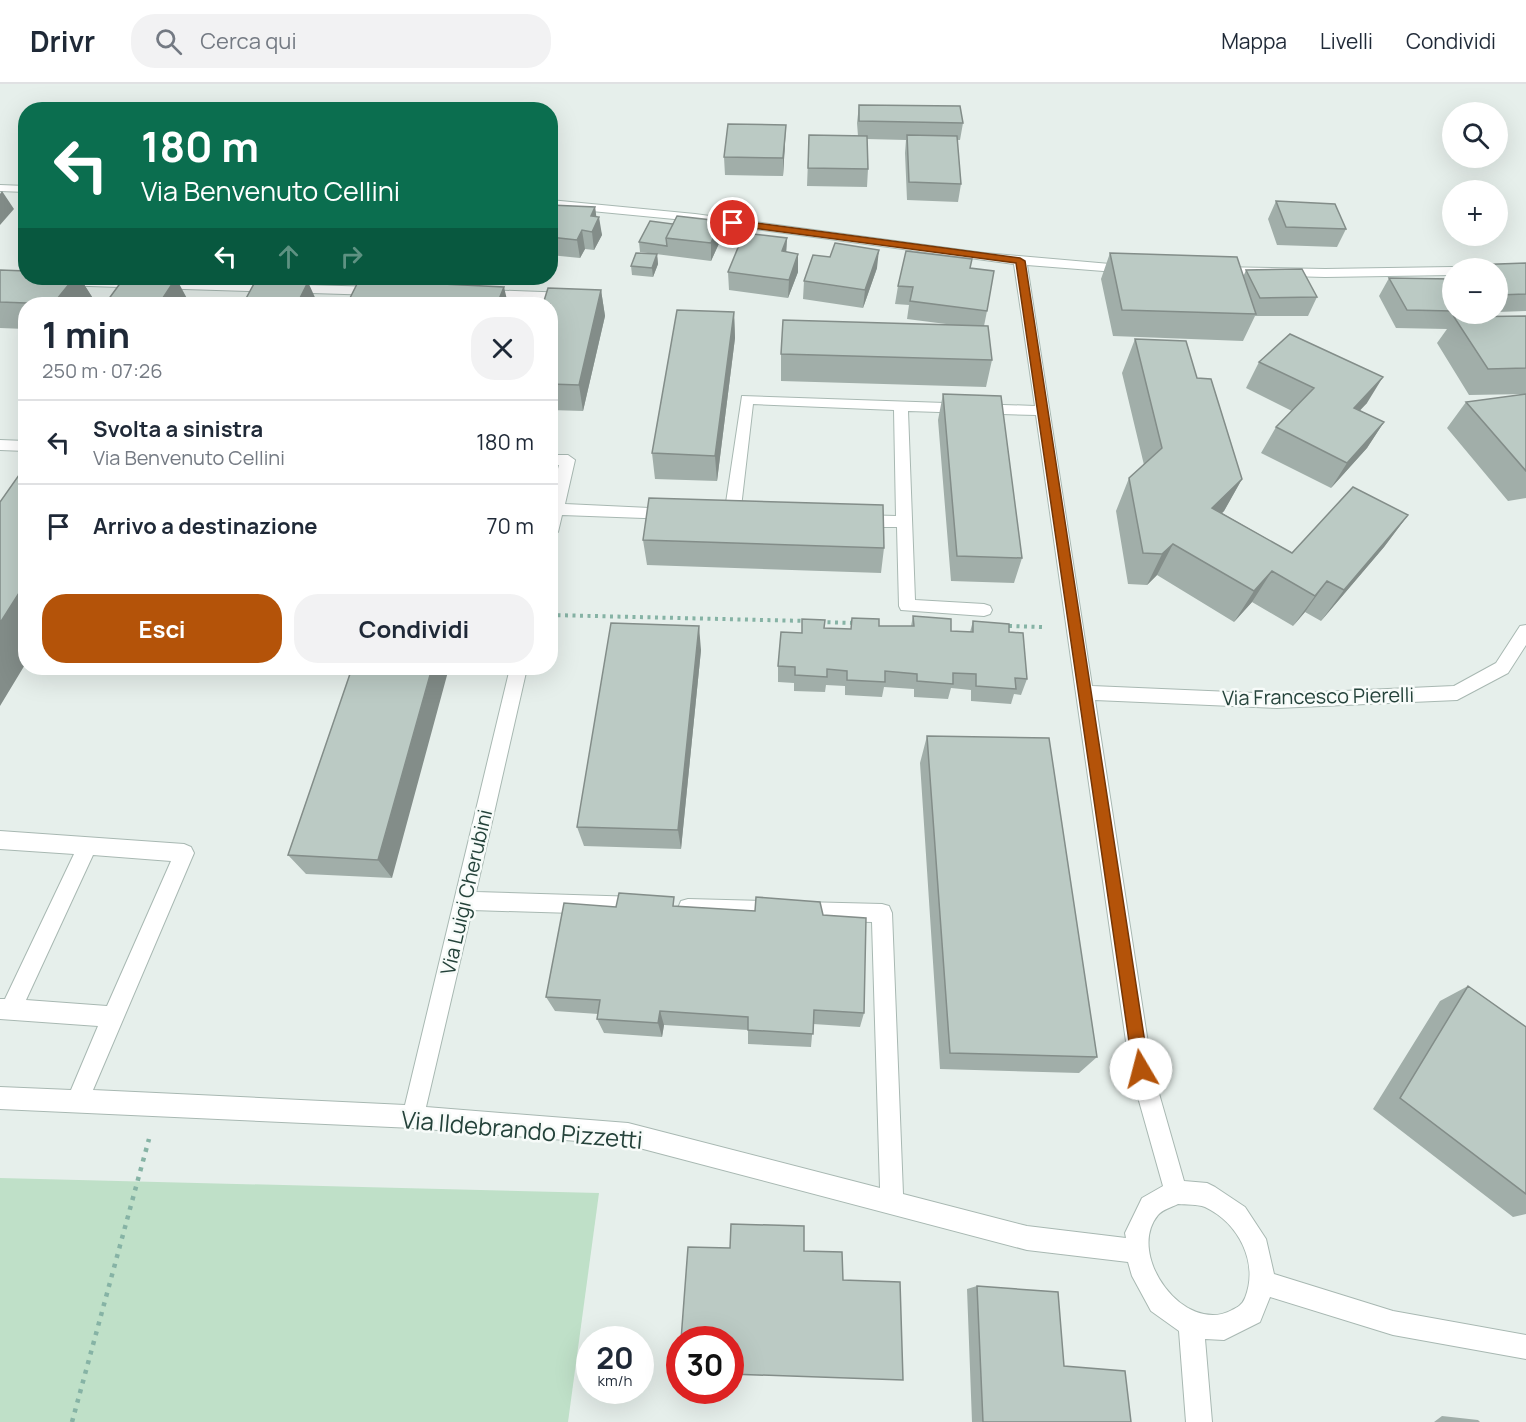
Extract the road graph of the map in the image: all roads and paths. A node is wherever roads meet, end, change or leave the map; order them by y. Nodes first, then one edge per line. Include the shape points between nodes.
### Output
1 (0, 188) edge
2 (18, 189) edge
3 (558, 204) edge
4 (1020, 261) junction
5 (1139, 269) edge
6 (1209, 270) edge
7 (1442, 271) edge
8 (205, 285) edge
9 (393, 291) edge
10 (464, 294) edge
11 (553, 297) edge
12 (558, 297) edge
13 (583, 298) edge
14 (901, 406) junction
15 (1042, 411) junction
16 (18, 447) edge
17 (2, 448) edge
18 (558, 460) edge
19 (558, 501) edge
20 (558, 509) edge
21 (685, 514) edge
22 (732, 516) edge
23 (847, 520) edge
24 (904, 522) junction
25 (984, 610) dead end
26 (558, 615) edge
27 (860, 623) edge
28 (1003, 626) edge
29 (1074, 628) junction
30 (1526, 631) edge
31 (517, 675) edge
32 (1084, 693) junction
33 (0, 840) edge
34 (87, 848) junction
35 (464, 901) junction
36 (5, 1009) edge
37 (113, 1017) junction
38 (0, 1098) edge
39 (77, 1101) junction
40 (158, 1104) junction
41 (413, 1117) junction
42 (1176, 1192) junction
43 (892, 1203) junction
44 (1139, 1252) junction
45 (1263, 1283) junction
46 (1191, 1324) junction
47 (1526, 1347) edge
48 (72, 1422) edge
49 (1199, 1422) edge

1 - 2 street
3 - 4 street via 644,211
4 - 5 street
4 - 15 street
6 - 7 street
8 - 9 street
10 - 11 street
12 - 13 street
14 - 15 street
14 - 22 street via 747,399
14 - 24 street
15 - 29 street
16 - 17 street
18 - 19 street via 568,460
20 - 21 street
23 - 24 street
24 - 25 street via 907,606
26 - 27 path
28 - 29 path
29 - 32 street
30 - 32 street, Via Francesco Pierelli via 1502,668 1457,693 1277,701
31 - 35 street, Via Luigi Cherubini
32 - 42 street via 1141,1069
33 - 34 street
34 - 36 street
34 - 37 street via 184,853
35 - 41 street, Via Luigi Cherubini
35 - 43 street via 882,913
36 - 37 street
37 - 39 street
38 - 39 street, Via Ildebrando Pizzetti
39 - 40 street, Via Ildebrando Pizzetti
40 - 41 street, Via Ildebrando Pizzetti
40 - 48 path
41 - 43 street, Via Ildebrando Pizzetti via 628,1134
42 - 44 street via 1150,1206 1137,1233
42 - 45 street via 1207,1195 1237,1215 1258,1247
43 - 44 street, Via Ildebrando Pizzetti via 1027,1238
44 - 46 street via 1140,1269 1160,1302
45 - 46 street via 1251,1313 1224,1328
45 - 47 street via 1393,1323
46 - 49 street

